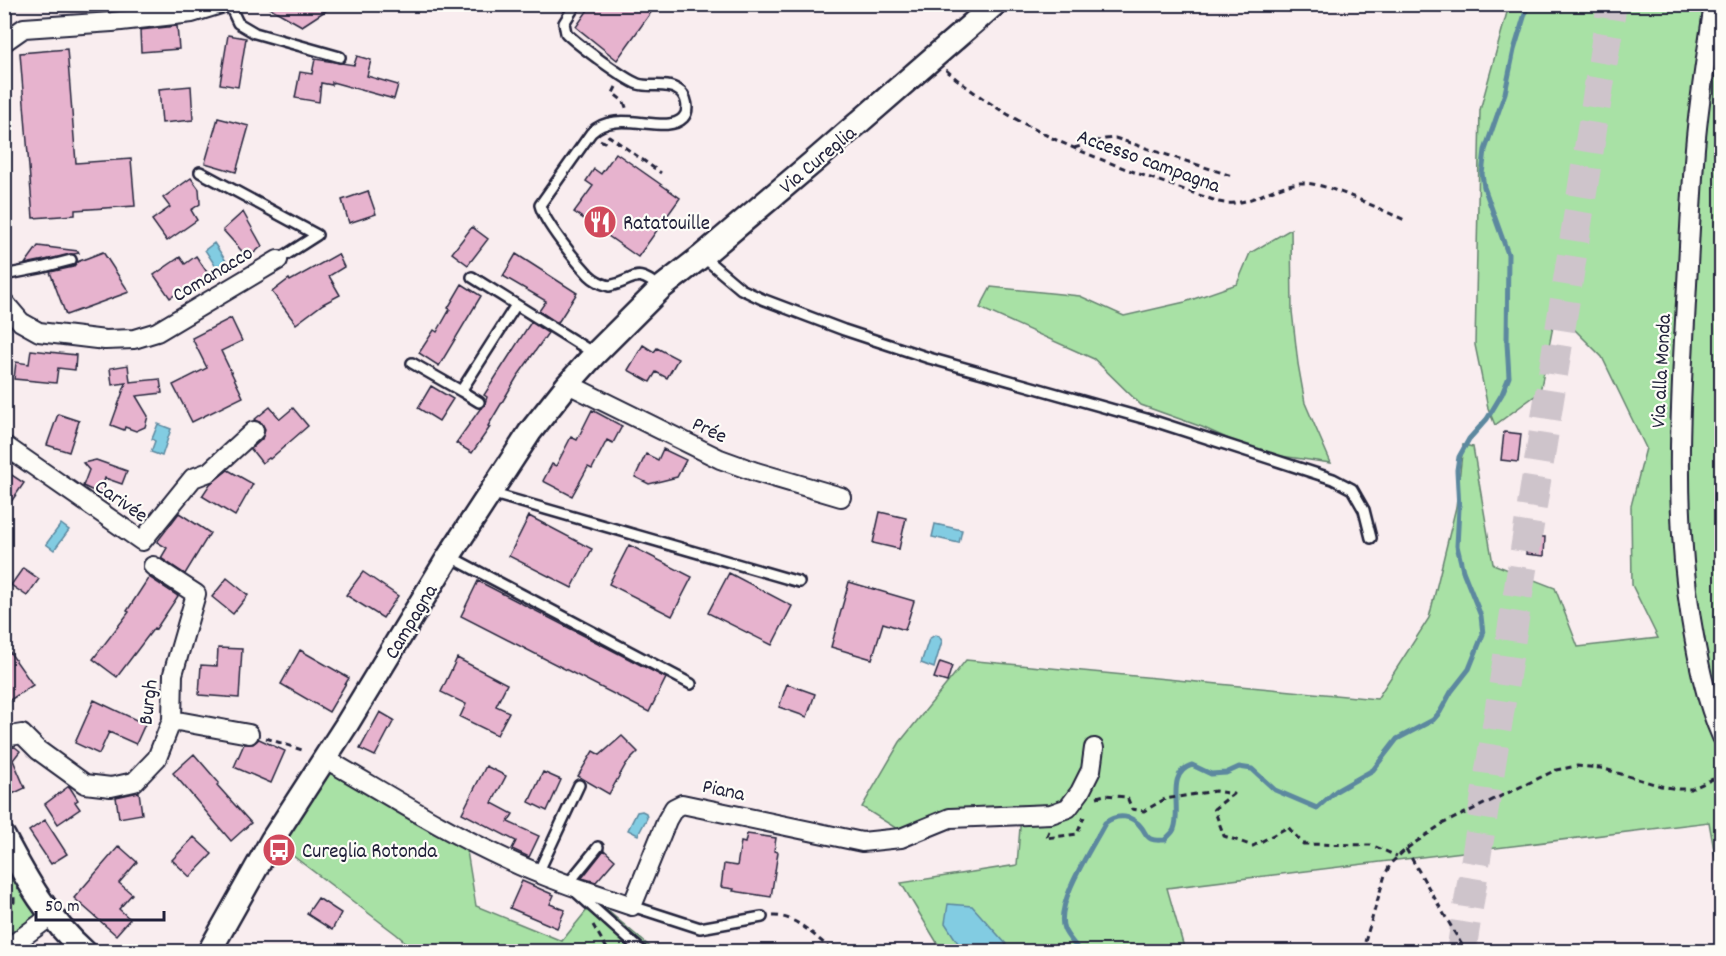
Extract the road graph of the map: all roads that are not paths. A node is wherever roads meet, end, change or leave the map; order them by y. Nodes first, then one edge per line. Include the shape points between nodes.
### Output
1 (221, 4) edge
2 (229, 4) edge
3 (576, 4) edge
4 (995, 4) edge
5 (1714, 4) edge
6 (4, 42) edge
7 (340, 57) dead end
8 (200, 172) dead end
9 (702, 256) junction
10 (71, 260) dead end
11 (278, 260) joint
12 (4, 275) edge
13 (472, 277) dead end
14 (661, 288) junction
15 (4, 302) edge
16 (516, 306) junction
17 (638, 312) joint
18 (595, 354) junction
19 (412, 363) dead end
20 (568, 384) junction
21 (461, 391) junction
22 (479, 402) dead end
23 (254, 431) dead end
24 (4, 445) edge
25 (490, 493) junction
26 (841, 497) dead end
27 (1371, 538) dead end
28 (449, 556) junction
29 (153, 566) dead end
30 (799, 582) dead end
31 (691, 684) dead end
32 (172, 720) junction
33 (249, 734) road end
34 (4, 737) edge
35 (1722, 737) edge
36 (1094, 748) dead end
37 (324, 758) junction
38 (579, 785) dead end
39 (4, 837) edge
40 (598, 847) dead end
41 (538, 873) junction
42 (566, 884) junction
43 (632, 906) junction
44 (51, 916) junction
45 (762, 917) road end
46 (4, 951) edge
47 (85, 951) edge
48 (210, 951) edge
49 (643, 951) edge

1 - 6 street via 192,13 24,28
2 - 7 lane via 238,23 255,33
3 - 14 lane via 564,22 570,38 638,84 678,89 687,107 683,118 674,123 601,125 591,133 540,205 588,274 601,283 614,285 640,276
4 - 9 street, Via Cureglia
5 - 35 street, Via alla Monda via 1695,147 1678,475 1685,577 1694,636 1705,692
8 - 11 lane, Comanacco via 317,235
9 - 14 street, Via Cureglia
9 - 27 lane via 741,289 844,330 1157,422 1333,479 1352,489 1364,510
10 - 12 lane
11 - 15 street, Comanacco via 158,332 134,339 105,340 39,332 21,322
13 - 16 lane
14 - 17 street, Via Cureglia
16 - 18 lane
16 - 21 lane
17 - 18 street, Campagna
18 - 20 street, Campagna
19 - 21 lane
20 - 25 street, Campagna
20 - 26 street, Prée via 720,459
21 - 22 lane
23 - 24 street, Carivée via 209,472 193,478 142,542
25 - 28 street, Campagna
25 - 30 lane
28 - 31 lane
28 - 37 street, Campagna
29 - 32 street, Burgh via 196,594 173,674
32 - 33 street
32 - 34 street, Burgh via 157,758 134,782 111,787 86,784 22,734
36 - 43 street, Piana via 1091,770 1068,808 1050,814 950,818 901,838 862,842 682,804 671,811
37 - 41 street via 465,839
37 - 48 street, Campagna
38 - 41 lane
39 - 44 street
40 - 42 lane
41 - 42 street
42 - 43 street
42 - 49 lane
43 - 45 lane via 700,928
44 - 46 street
44 - 47 street

